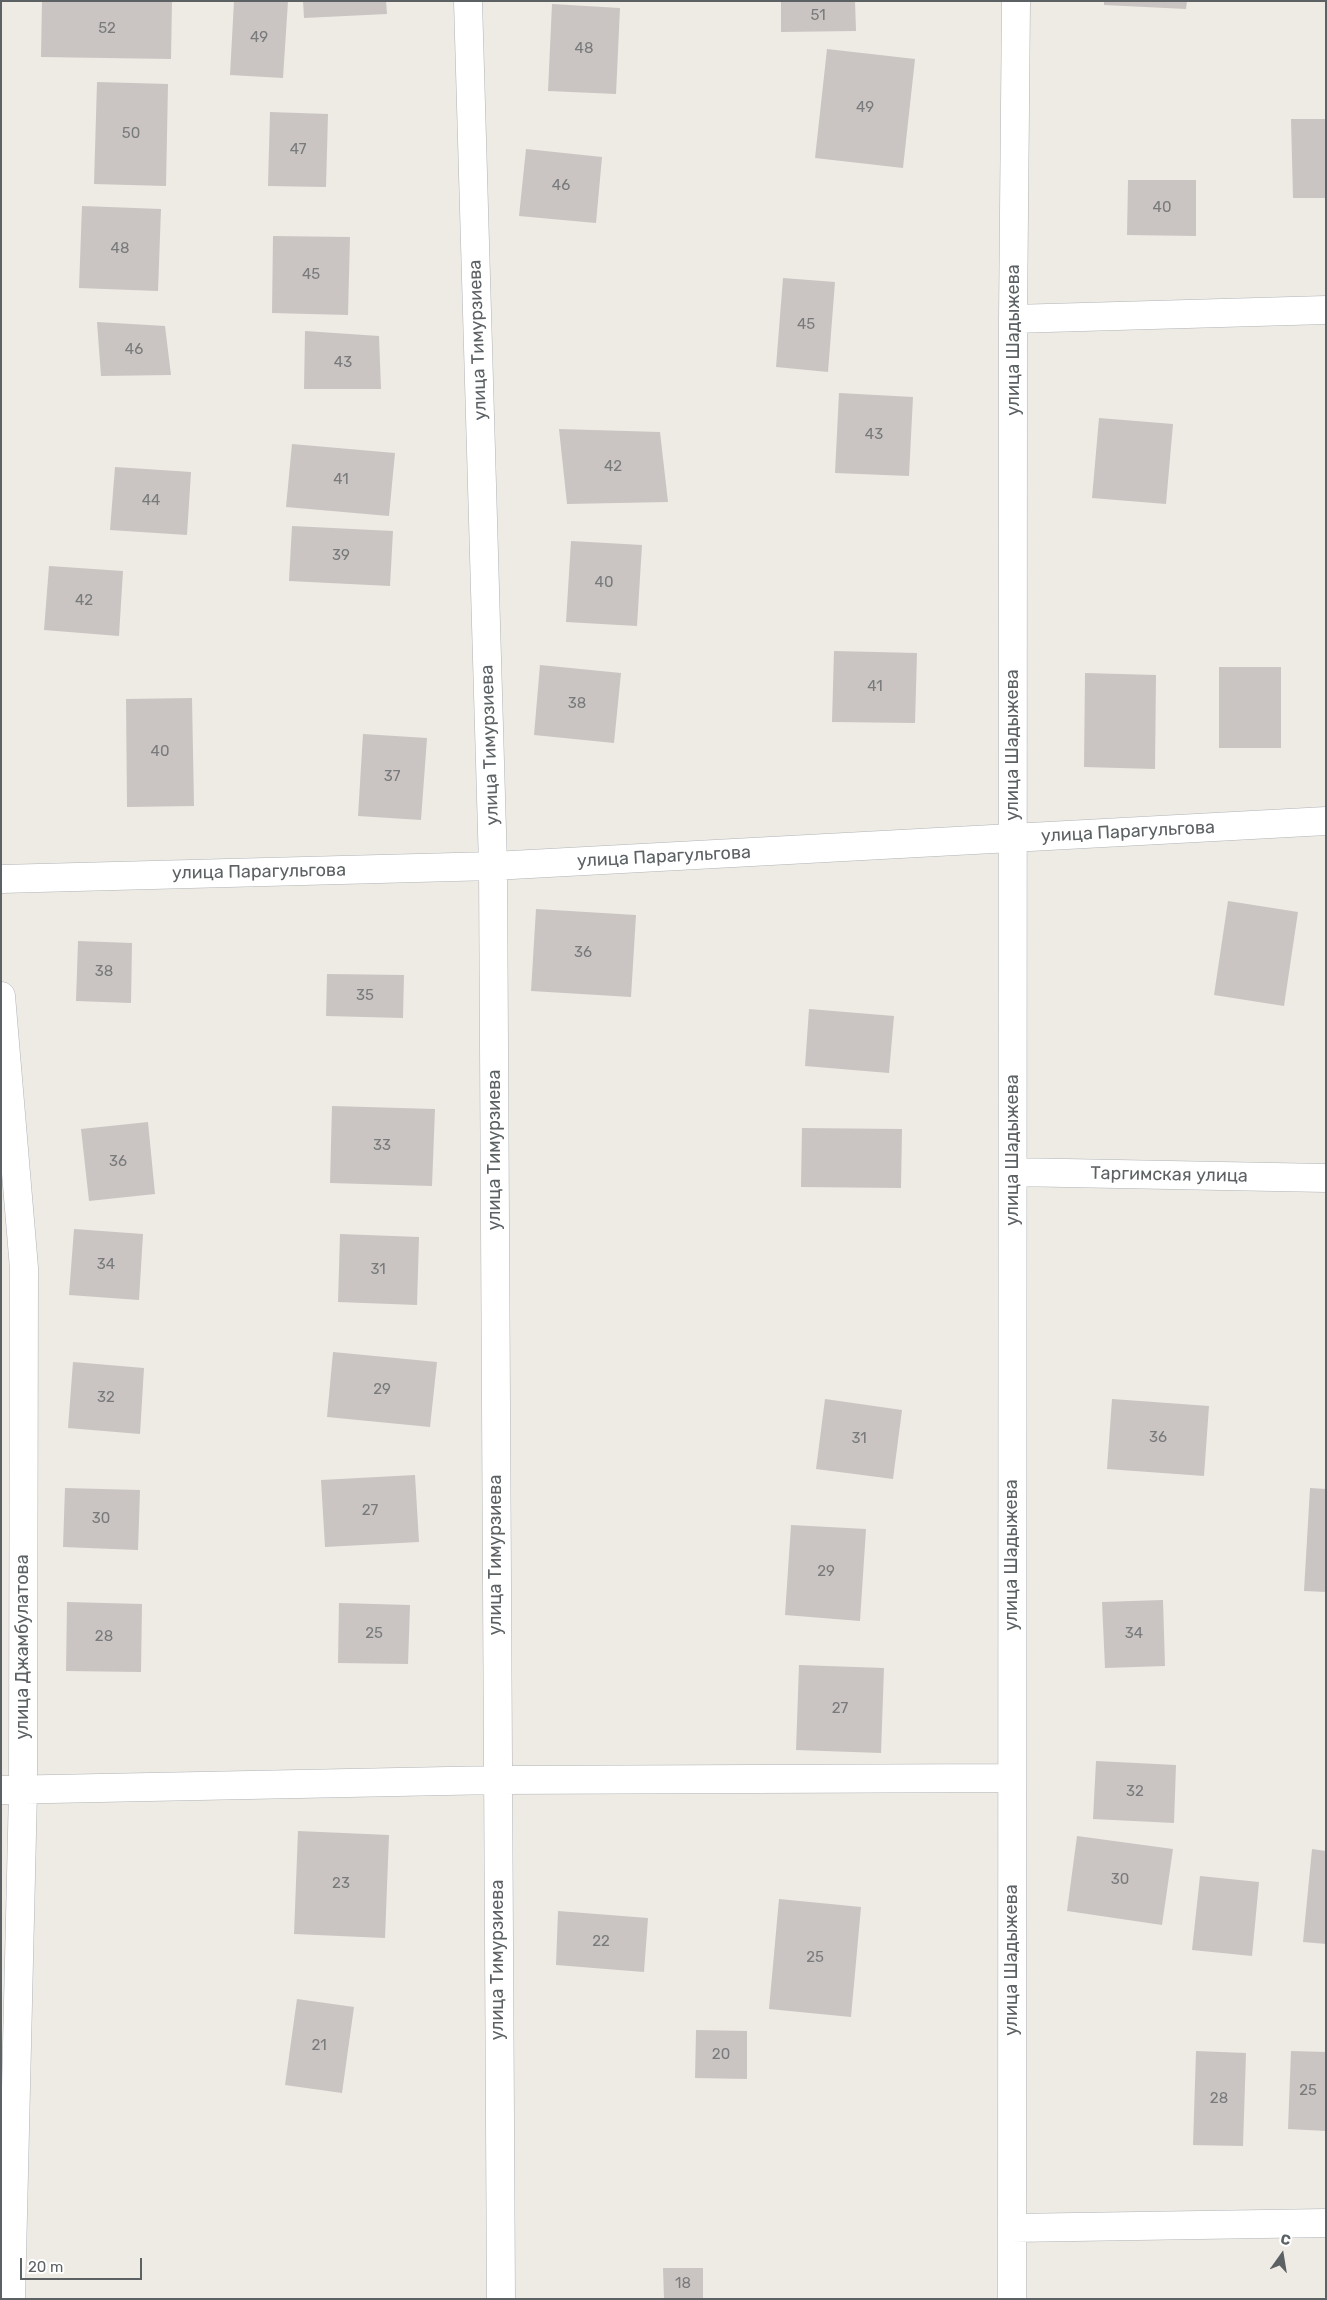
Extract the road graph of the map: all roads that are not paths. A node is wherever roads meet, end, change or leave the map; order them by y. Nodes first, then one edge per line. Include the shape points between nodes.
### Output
1 (468, 1) edge
2 (1016, 1) edge
3 (1326, 310) edge
4 (1013, 319) junction
5 (1326, 821) edge
6 (1013, 839) junction
7 (494, 866) junction
8 (1, 879) edge
9 (1, 996) edge
10 (1012, 1172) junction
11 (1326, 1178) edge
12 (1012, 1778) junction
13 (497, 1780) junction
14 (12, 1790) edge
15 (1326, 2223) edge
16 (1012, 2228) junction
17 (11, 2299) edge
18 (501, 2299) edge
19 (1012, 2299) edge

1 - 7 street, улица Тимурзиева
2 - 4 street, улица Шадыжева
3 - 4 street
4 - 6 street, улица Шадыжева
5 - 6 street, улица Парагульгова
6 - 7 street, улица Парагульгова
6 - 10 street, улица Шадыжева
7 - 8 street, улица Парагульгова
7 - 13 street, улица Тимурзиева
9 - 14 street, улица Джамбулатова via 24,1268
10 - 11 street, Таргимская улица
10 - 12 street, улица Шадыжева
12 - 13 street
12 - 16 street, улица Шадыжева
13 - 14 street
13 - 18 street, улица Тимурзиева
14 - 17 street, улица Джамбулатова
15 - 16 street
16 - 19 street, улица Шадыжева

